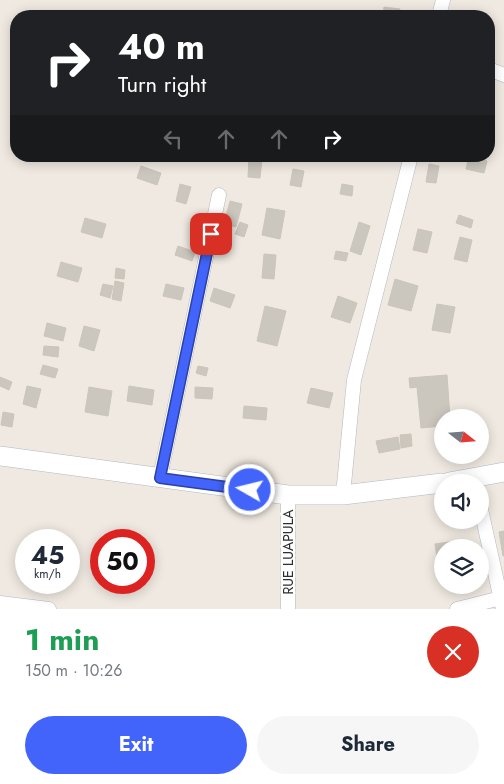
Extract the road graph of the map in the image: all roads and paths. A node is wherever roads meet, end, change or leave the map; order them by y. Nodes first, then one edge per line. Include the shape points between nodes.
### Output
1 (409, 162) edge
2 (220, 196) dead end
3 (0, 456) edge
4 (504, 472) edge
5 (489, 476) edge
6 (160, 478) junction
7 (434, 484) edge
8 (288, 495) junction
9 (343, 495) junction
10 (485, 529) edge
11 (0, 603) edge
12 (502, 603) edge
13 (49, 609) edge
14 (288, 609) edge
15 (456, 609) edge

1 - 9 street via 354,380
2 - 6 street
3 - 6 main road
4 - 5 main road
6 - 8 main road
7 - 9 main road
8 - 9 main road
8 - 14 street, RUE LUAPULA
10 - 12 street
11 - 13 street
12 - 15 street

